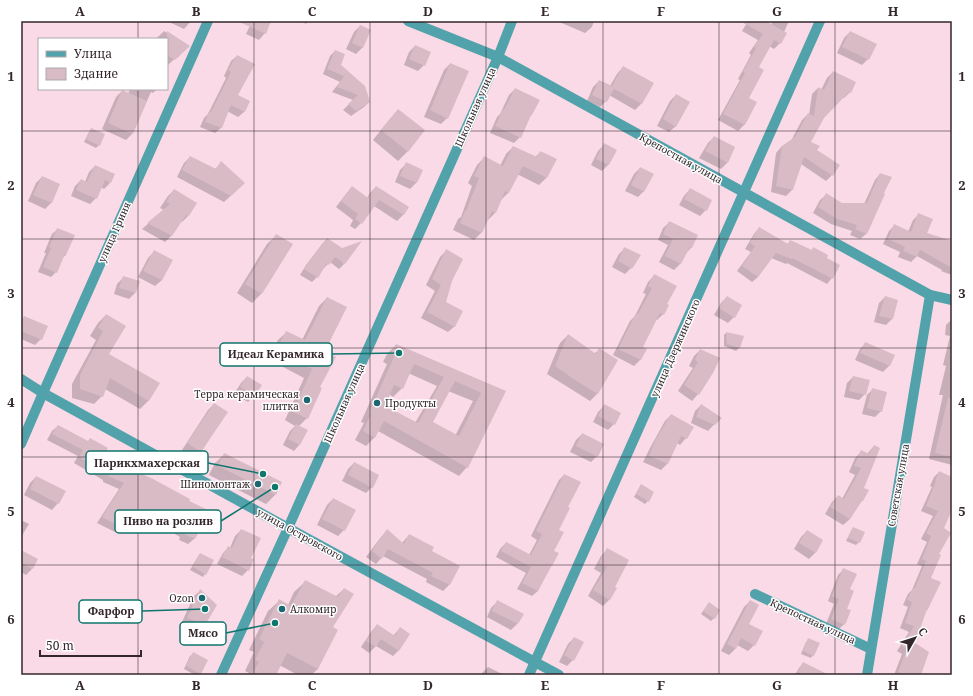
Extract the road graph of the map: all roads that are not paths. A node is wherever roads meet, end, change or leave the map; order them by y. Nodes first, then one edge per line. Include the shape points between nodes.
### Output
1 (208, 21) edge
2 (408, 21) edge
3 (512, 21) edge
4 (820, 21) edge
5 (498, 57) junction
6 (744, 193) junction
7 (930, 295) junction
8 (952, 300) edge
9 (21, 379) edge
10 (43, 393) junction
11 (21, 444) edge
12 (288, 528) junction
13 (755, 594) dead end
14 (871, 649) junction
15 (535, 661) junction
16 (221, 675) edge
17 (529, 675) edge
18 (559, 675) edge
19 (866, 675) edge

1 - 10 street, улица Гриня
2 - 5 street, Крепостная улица
3 - 5 street, Школьная улица
4 - 6 street, улица Дзержинского
5 - 6 street, Крепостная улица
5 - 12 street, Школьная улица
6 - 7 street, Крепостная улица
6 - 15 street, улица Дзержинского
7 - 8 street, Крепостная улица
7 - 14 street, Советская улица
9 - 10 street, улица Островского
10 - 11 street, улица Гриня
10 - 12 street, улица Островского
12 - 15 street, улица Островского
12 - 16 street, Школьная улица
13 - 14 street, Крепостная улица
14 - 19 street, Советская улица
15 - 17 street, улица Дзержинского
15 - 18 street, улица Островского

